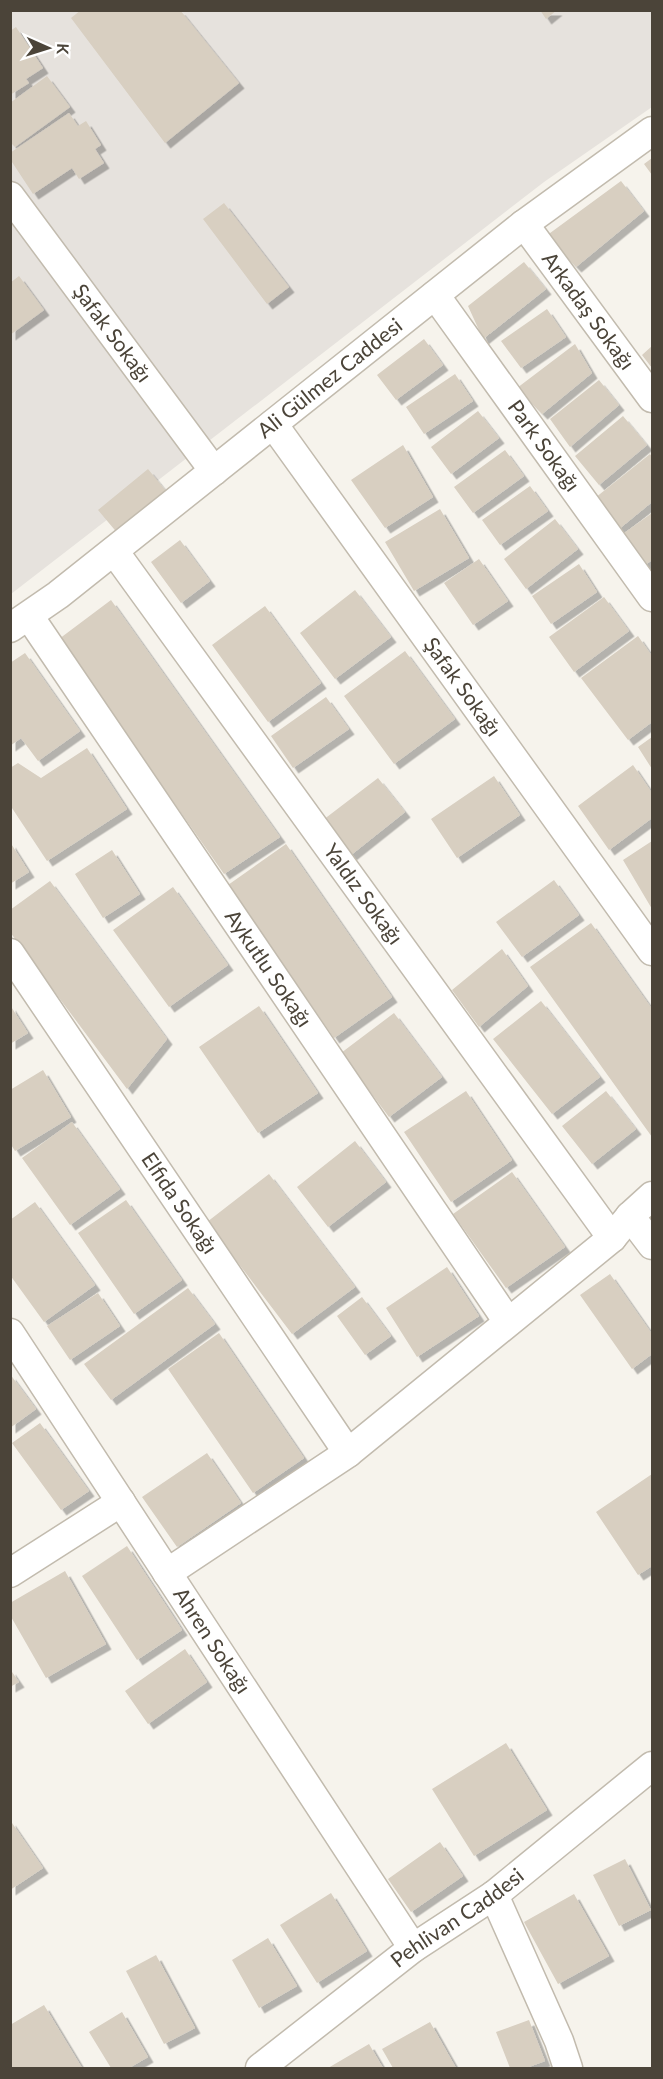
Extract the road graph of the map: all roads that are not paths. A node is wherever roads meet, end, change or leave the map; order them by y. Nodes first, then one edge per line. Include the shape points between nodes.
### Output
1 (652, 131) edge
2 (10, 196) edge
3 (524, 224) junction
4 (435, 295) junction
5 (652, 398) edge
6 (273, 424) junction
7 (214, 471) junction
8 (114, 551) junction
9 (652, 597) edge
10 (20, 622) edge
11 (652, 951) edge
12 (10, 953) edge
13 (652, 1196) edge
14 (630, 1216) junction
15 (612, 1239) junction
16 (652, 1245) edge
17 (508, 1322) junction
18 (10, 1333) edge
19 (348, 1453) junction
20 (121, 1502) junction
21 (167, 1573) junction
22 (10, 1574) edge
23 (652, 1766) edge
24 (494, 1895) junction
25 (413, 1948) junction
26 (260, 2068) edge
27 (568, 2068) edge

1 - 3 street, Ali Gülmez Caddesi
2 - 7 street, Şafak Sokağı
3 - 4 street, Ali Gülmez Caddesi
3 - 5 street, Arkadaş Sokağı
4 - 6 street, Ali Gülmez Caddesi
4 - 9 street, Park Sokağı
6 - 7 street, Ali Gülmez Caddesi
6 - 11 street, Şafak Sokağı
7 - 8 street, Ali Gülmez Caddesi
8 - 10 street, Ali Gülmez Caddesi
8 - 15 street, Yaldız Sokağı
10 - 17 street, Aykutlu Sokağı
12 - 19 street, Elfida Sokağı
13 - 14 street
14 - 15 street
14 - 16 street
15 - 17 street
17 - 19 street
18 - 20 street, Ahren Sokağı
19 - 21 street
20 - 21 street, Ahren Sokağı
20 - 22 street
21 - 25 street, Ahren Sokağı
23 - 24 street, Pehlivan Caddesi
24 - 25 street, Pehlivan Caddesi
24 - 27 street
25 - 26 street, Pehlivan Caddesi

